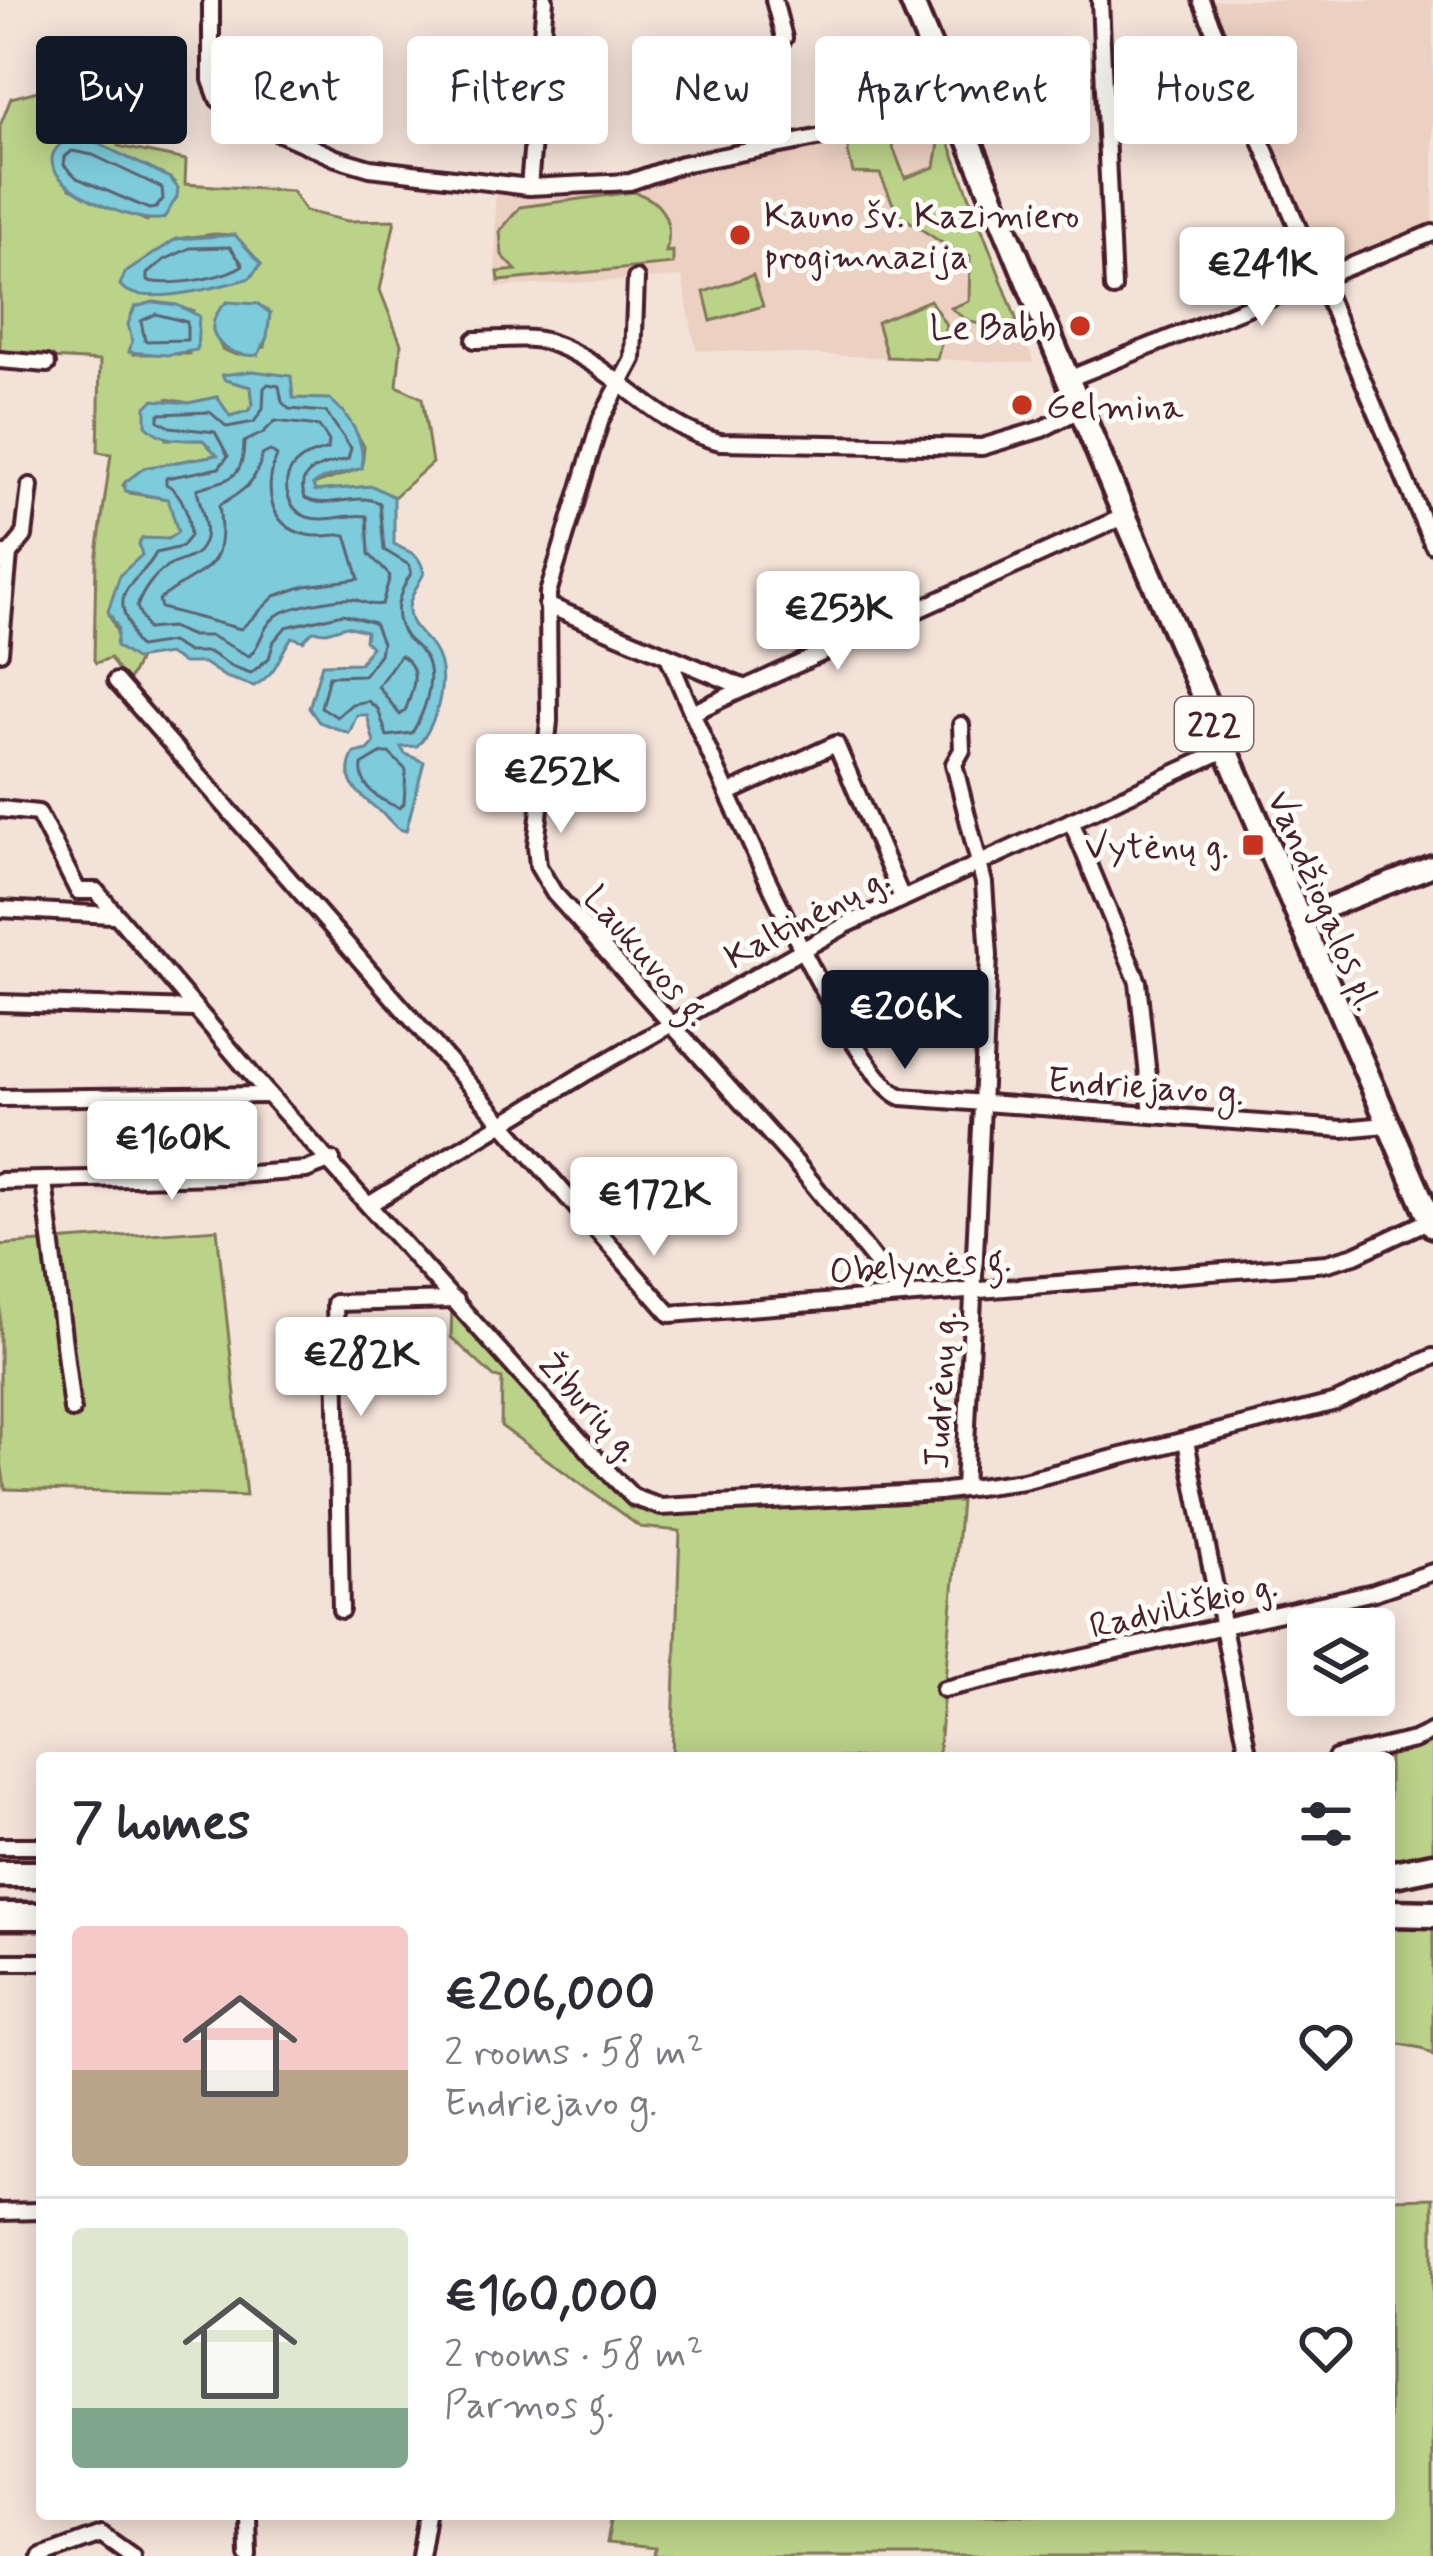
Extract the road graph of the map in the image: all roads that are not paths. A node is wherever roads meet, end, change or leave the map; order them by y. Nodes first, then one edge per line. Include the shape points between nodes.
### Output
1 (211, 0) edge
2 (544, 0) edge
3 (775, 0) edge
4 (911, 0) edge
5 (1100, 0) edge
6 (1201, 0) edge
7 (784, 36) edge
8 (926, 36) edge
9 (815, 138) edge
10 (970, 144) edge
11 (530, 187) junction
12 (1433, 233) edge
13 (636, 279) dead end
14 (1322, 279) junction
15 (1113, 288) dead end
16 (476, 340) dead end
17 (0, 360) edge
18 (47, 364) dead end
19 (1068, 379) junction
20 (620, 381) junction
21 (1081, 409) junction
22 (30, 486) dead end
23 (1125, 516) junction
24 (1433, 545) edge
25 (4, 554) edge
26 (547, 605) junction
27 (0, 652) edge
28 (668, 656) junction
29 (116, 681) dead end
30 (745, 688) junction
31 (692, 713) junction
32 (961, 725) dead end
33 (1225, 750) junction
34 (729, 793) junction
35 (0, 808) edge
36 (1071, 821) junction
37 (976, 863) junction
38 (1433, 866) edge
39 (902, 898) junction
40 (0, 909) edge
41 (112, 915) junction
42 (1298, 919) junction
43 (802, 949) junction
44 (0, 1003) edge
45 (194, 1009) junction
46 (668, 1025) junction
47 (269, 1095) junction
48 (0, 1098) edge
49 (982, 1103) junction
50 (1152, 1114) junction
51 (503, 1122) junction
52 (1386, 1125) junction
53 (332, 1160) junction
54 (44, 1180) junction
55 (0, 1181) edge
56 (370, 1204) junction
57 (1432, 1223) edge
58 (974, 1290) junction
59 (902, 1294) junction
60 (456, 1300) junction
61 (1433, 1357) edge
62 (72, 1410) dead end
63 (1186, 1441) junction
64 (964, 1490) junction
65 (1433, 1572) edge
66 (341, 1610) dead end
67 (1223, 1624) junction
68 (944, 1690) dead end
69 (1433, 1731) edge
70 (1249, 1752) edge
71 (1361, 1752) edge
72 (0, 1846) edge
73 (36, 1846) edge
74 (1433, 1866) edge
75 (1395, 1876) edge
76 (1395, 1877) edge
77 (0, 1878) edge
78 (36, 1878) edge
79 (1433, 1878) edge
80 (1395, 1913) edge
81 (1433, 1914) edge
82 (0, 1916) edge
83 (36, 1916) edge
84 (0, 1962) edge
85 (36, 1962) edge
86 (36, 2211) edge
87 (0, 2212) edge
88 (247, 2520) edge
89 (426, 2520) edge
90 (40, 2556) edge
91 (131, 2556) edge
92 (248, 2556) edge
93 (420, 2556) edge

1 - 11 street via 211,80 218,99 238,113 353,164
2 - 11 street
3 - 7 street
4 - 8 main road, Vandžiogalos pl. / 222
5 - 15 street
6 - 14 street
9 - 11 street via 630,182
10 - 19 main road, Vandžiogalos pl. / 222
12 - 14 street
13 - 20 street, Laukuvos g. via 636,346
14 - 19 street
14 - 24 street
16 - 20 street via 548,341
17 - 18 street
19 - 21 main road, Vandžiogalos pl. / 222
20 - 21 street via 688,434 733,443 982,447
20 - 26 street, Laukuvos g. via 600,421
21 - 23 main road, Vandžiogalos pl. / 222
22 - 25 street via 24,536
23 - 30 street
23 - 33 main road, Vandžiogalos pl. / 222
25 - 27 street
26 - 28 street
26 - 46 street, Laukuvos g. via 538,866
28 - 30 street
28 - 31 street, Endriejavo g.
29 - 51 street, Obelynės g.
30 - 31 street
31 - 34 street, Endriejavo g.
32 - 37 street, Judrėnų g. via 954,764
33 - 36 street, Kaltinėnų g.
33 - 42 main road, Vandžiogalos pl. / 222
34 - 39 street via 836,744
34 - 43 street, Endriejavo g.
35 - 41 street, Žiburių g. via 38,813 77,891 96,891
36 - 37 street, Kaltinėnų g.
36 - 50 street via 1138,982
37 - 39 street, Kaltinėnų g.
37 - 49 street, Judrėnų g. via 989,925
38 - 42 main road
39 - 43 street, Kaltinėnų g.
40 - 41 street
41 - 45 street, Žiburių g.
42 - 52 main road, Vandžiogalos pl. / 222
43 - 46 street, Kaltinėnų g.
43 - 49 street, Endriejavo g. via 888,1091
44 - 45 street
45 - 47 street, Žiburių g.
46 - 51 street, Kaltinėnų g.
46 - 59 street, Laukuvos g. via 796,1163
47 - 48 street
47 - 53 street, Žiburių g.
49 - 50 street, Endriejavo g.
49 - 58 street, Judrėnų g.
50 - 52 street, Endriejavo g. via 1343,1129
51 - 56 street, Kaltinėnų g.
51 - 59 street, Obelynės g. via 670,1314
52 - 57 main road, Vandžiogalos pl. / 222
53 - 54 street via 306,1170 223,1176
53 - 56 street, Žiburių g.
54 - 55 street
54 - 62 street
56 - 60 street, Žiburių g.
57 - 58 street, Obelynės g. via 1327,1263
58 - 59 street, Obelynės g.
58 - 64 street, Judrėnų g.
60 - 64 street, Žiburių g. via 646,1504
60 - 66 street via 335,1303
61 - 63 street, Žiburių g. via 1336,1402
63 - 64 street, Žiburių g.
63 - 67 street
65 - 67 street, Radviliškio g.
67 - 68 street, Radviliškio g.
67 - 70 street
69 - 71 street
72 - 73 street
74 - 75 highway
76 - 79 highway
77 - 78 highway
80 - 81 highway
82 - 83 highway
84 - 85 street
86 - 87 street
88 - 92 street
89 - 93 street
90 - 91 street via 101,2534

